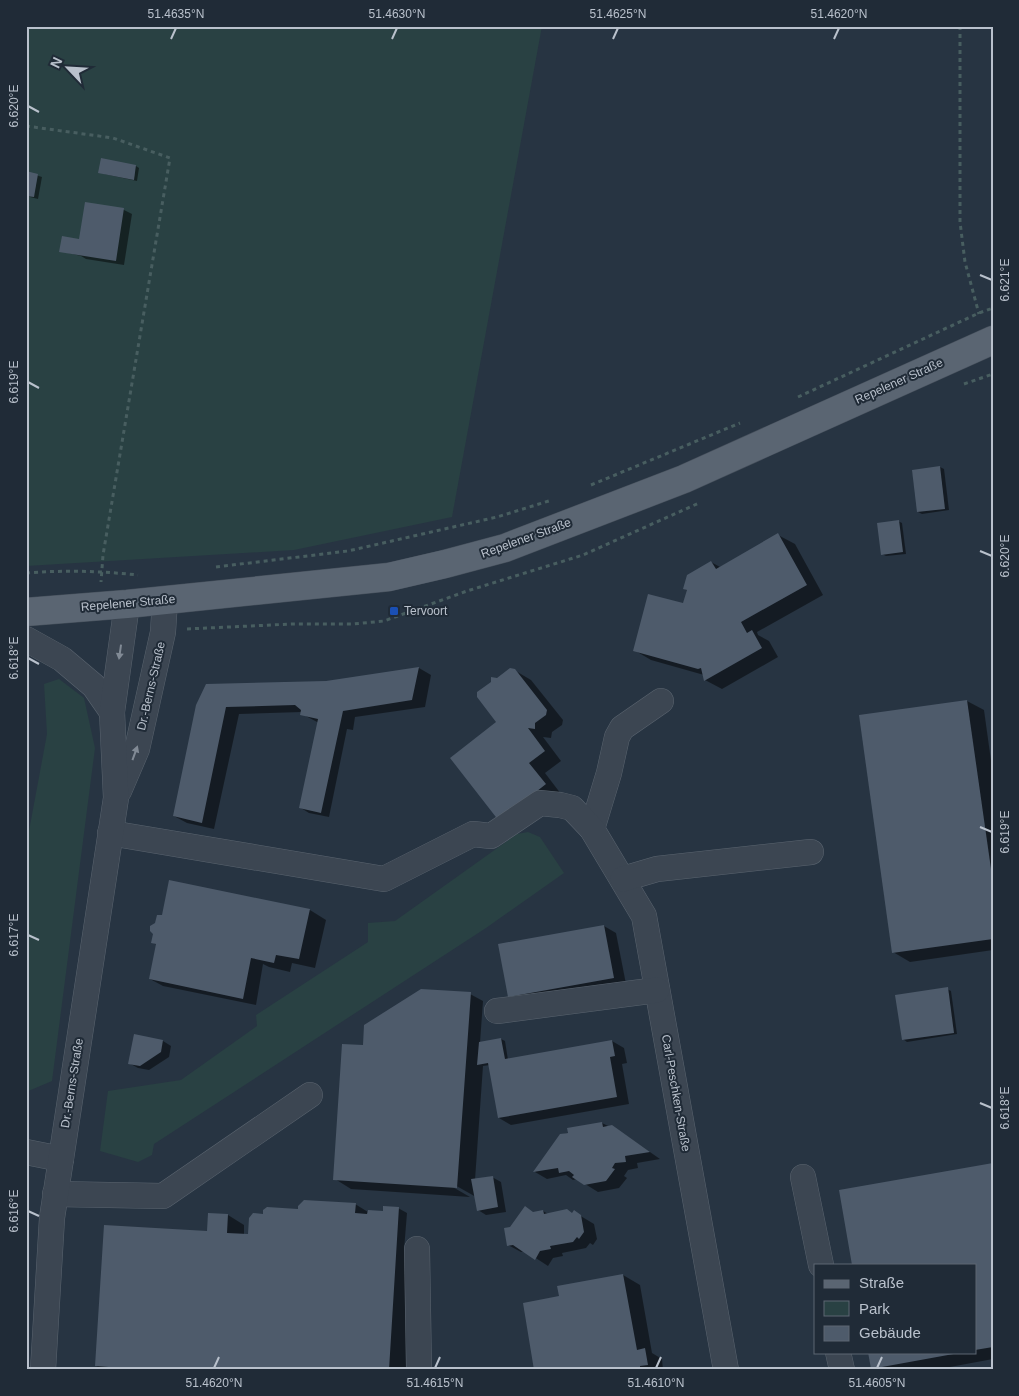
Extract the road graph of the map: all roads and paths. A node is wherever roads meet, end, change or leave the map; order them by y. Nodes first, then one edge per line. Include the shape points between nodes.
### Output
1 (960, 26) edge
2 (26, 126) edge
3 (993, 308) edge
4 (979, 313) junction
5 (989, 341) edge
6 (794, 399) dead end
7 (742, 422) dead end
8 (587, 486) dead end
9 (561, 497) dead end
10 (210, 567) dead end
11 (102, 571) junction
12 (26, 573) edge
13 (143, 576) dead end
14 (165, 600) junction
15 (113, 605) junction
16 (26, 612) edge
17 (26, 639) edge
18 (661, 701) dead end
19 (112, 712) junction
20 (116, 798) junction
21 (592, 829) junction
22 (110, 833) junction
23 (810, 852) dead end
24 (623, 879) junction
25 (658, 990) junction
26 (497, 1011) dead end
27 (310, 1095) dead end
28 (26, 1152) edge
29 (61, 1159) junction
30 (803, 1177) dead end
31 (55, 1194) junction
32 (417, 1250) dead end
33 (821, 1264) edge
34 (37, 1302) edge
35 (838, 1354) edge
36 (43, 1370) edge
37 (419, 1370) edge
38 (726, 1370) edge
39 (842, 1370) edge

1 - 4 path via 960,222 965,262
2 - 11 path via 113,138 170,158
3 - 4 path
4 - 5 path
4 - 6 path
5 - 14 main road, Repelener Straße via 684,479 505,548 389,576
7 - 8 path
9 - 10 path via 497,517 348,551
11 - 12 path
11 - 13 path
11 - 15 path
14 - 15 main road, Repelener Straße
20 -> 14 street, Dr.-Berns-Straße via 137,750 163,632
15 - 16 main road, Repelener Straße
15 -> 19 street, Dr.-Berns-Straße
17 - 19 street via 62,658 94,686
18 - 21 street via 622,728 617,737
19 - 20 street, Dr.-Berns-Straße
20 - 22 street, Dr.-Berns-Straße
21 - 22 street, Carl-Peschken-Straße via 572,808 540,803 492,836 473,834 384,880
21 - 24 street, Carl-Peschken-Straße
22 - 29 street, Dr.-Berns-Straße
23 - 24 street via 657,870
24 - 25 street, Carl-Peschken-Straße via 644,916
25 - 26 street
25 - 38 street, Carl-Peschken-Straße
27 - 31 street via 163,1196
28 - 29 street
29 - 31 street, Dr.-Berns-Straße
30 - 33 street
31 - 34 street, Dr.-Berns-Straße
32 - 37 street
34 - 36 street, Dr.-Berns-Straße
35 - 39 street

